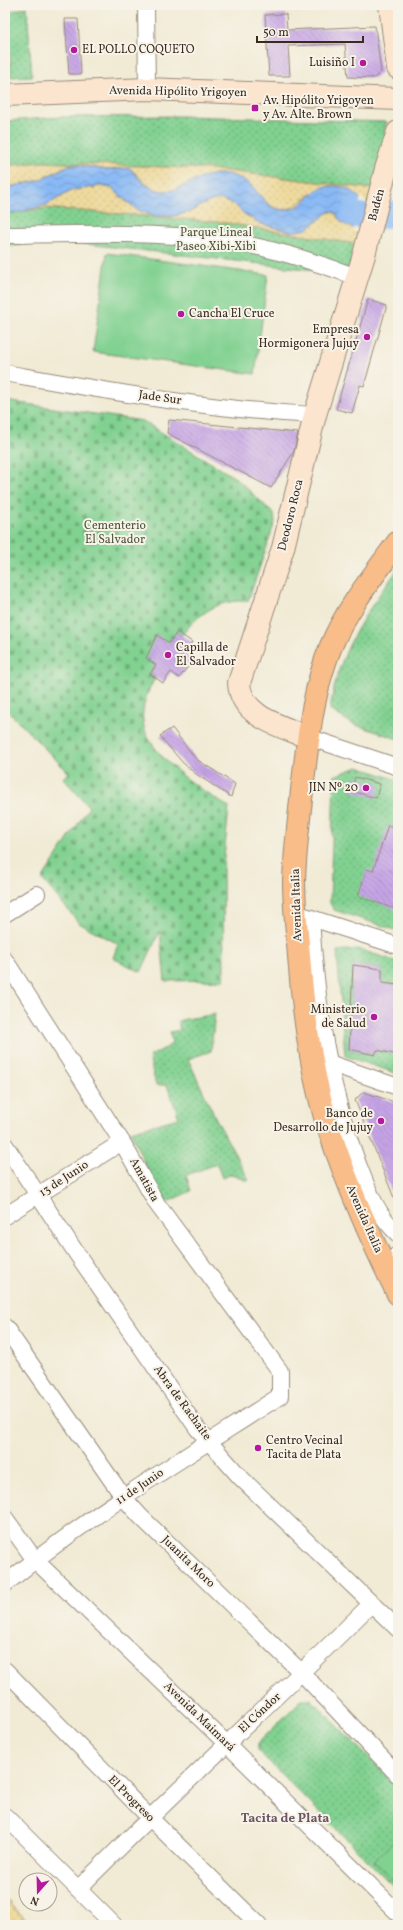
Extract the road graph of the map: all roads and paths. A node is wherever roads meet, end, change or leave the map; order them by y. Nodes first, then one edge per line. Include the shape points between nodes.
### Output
1 (146, 5) edge
2 (390, 5) edge
3 (398, 68) edge
4 (147, 89) junction
5 (5, 95) edge
6 (398, 99) edge
7 (398, 132) edge
8 (5, 235) edge
9 (364, 255) joint
10 (357, 277) junction
11 (5, 373) edge
12 (316, 415) junction
13 (398, 542) edge
14 (308, 738) junction
15 (398, 767) edge
16 (37, 894) dead end
17 (5, 914) edge
18 (303, 915) junction
19 (398, 946) edge
20 (5, 960) edge
21 (329, 1063) junction
22 (398, 1087) edge
23 (122, 1142) junction
24 (5, 1145) edge
25 (38, 1196) junction
26 (5, 1216) edge
27 (398, 1234) edge
28 (398, 1254) edge
29 (394, 1285) edge
30 (5, 1327) edge
31 (280, 1396) joint
32 (209, 1442) junction
33 (124, 1498) junction
34 (5, 1518) edge
35 (35, 1560) junction
36 (5, 1584) edge
37 (372, 1603) junction
38 (398, 1629) edge
39 (5, 1670) edge
40 (302, 1673) junction
41 (227, 1744) junction
42 (398, 1775) edge
43 (5, 1816) edge
44 (149, 1817) junction
45 (78, 1888) junction
46 (398, 1913) edge
47 (114, 1925) edge
48 (259, 1925) edge

1 - 4 street
2 - 3 street
4 - 5 street, Avenida Hipólito Yrigoyen
4 - 6 street, Avenida Hipólito Yrigoyen
7 - 9 street, Badén
8 - 10 street via 125,232 220,240 290,254
9 - 10 street, Deodoro Roca
10 - 12 street, Deodoro Roca
11 - 12 street, Jade Sur via 177,400
12 - 14 street, Deodoro Roca via 283,548 239,683 242,697 254,713
13 - 14 main road, Avenida Italia via 363,590 332,645 313,708
14 - 15 street
14 - 18 main road, Avenida Italia via 296,847
16 - 17 street
18 - 19 street
18 - 21 street, Avenida Italia
18 - 29 main road, Avenida Italia via 308,1036 325,1116 349,1185
20 - 23 street, Amatista
21 - 22 street
21 - 27 street, Avenida Italia via 337,1104 370,1195 380,1213
23 - 25 street, 13 de Junio
23 - 31 street, Amatista via 157,1204 280,1371
24 - 25 street, Abra de Rachaite
25 - 26 street, 13 de Junio
25 - 32 street, Abra de Rachaite
28 - 29 street via 392,1261
30 - 33 street, Juanita Moro
31 - 32 street, 11 de Junio
32 - 33 street, 11 de Junio
32 - 37 street, Abra de Rachaite via 240,1477
33 - 35 street, 11 de Junio
33 - 40 street, Juanita Moro
34 - 35 street, Avenida Maimará
35 - 36 street, 11 de Junio
35 - 41 street, Avenida Maimará
37 - 38 street, Abra de Rachaite
37 - 40 street, El Cóndor
39 - 44 street, El Progreso
40 - 41 street, El Cóndor
40 - 42 street, Juanita Moro
41 - 44 street, El Cóndor
41 - 46 street, Avenida Maimará
43 - 45 street
44 - 45 street, El Cóndor
44 - 48 street, El Progreso
45 - 47 street

